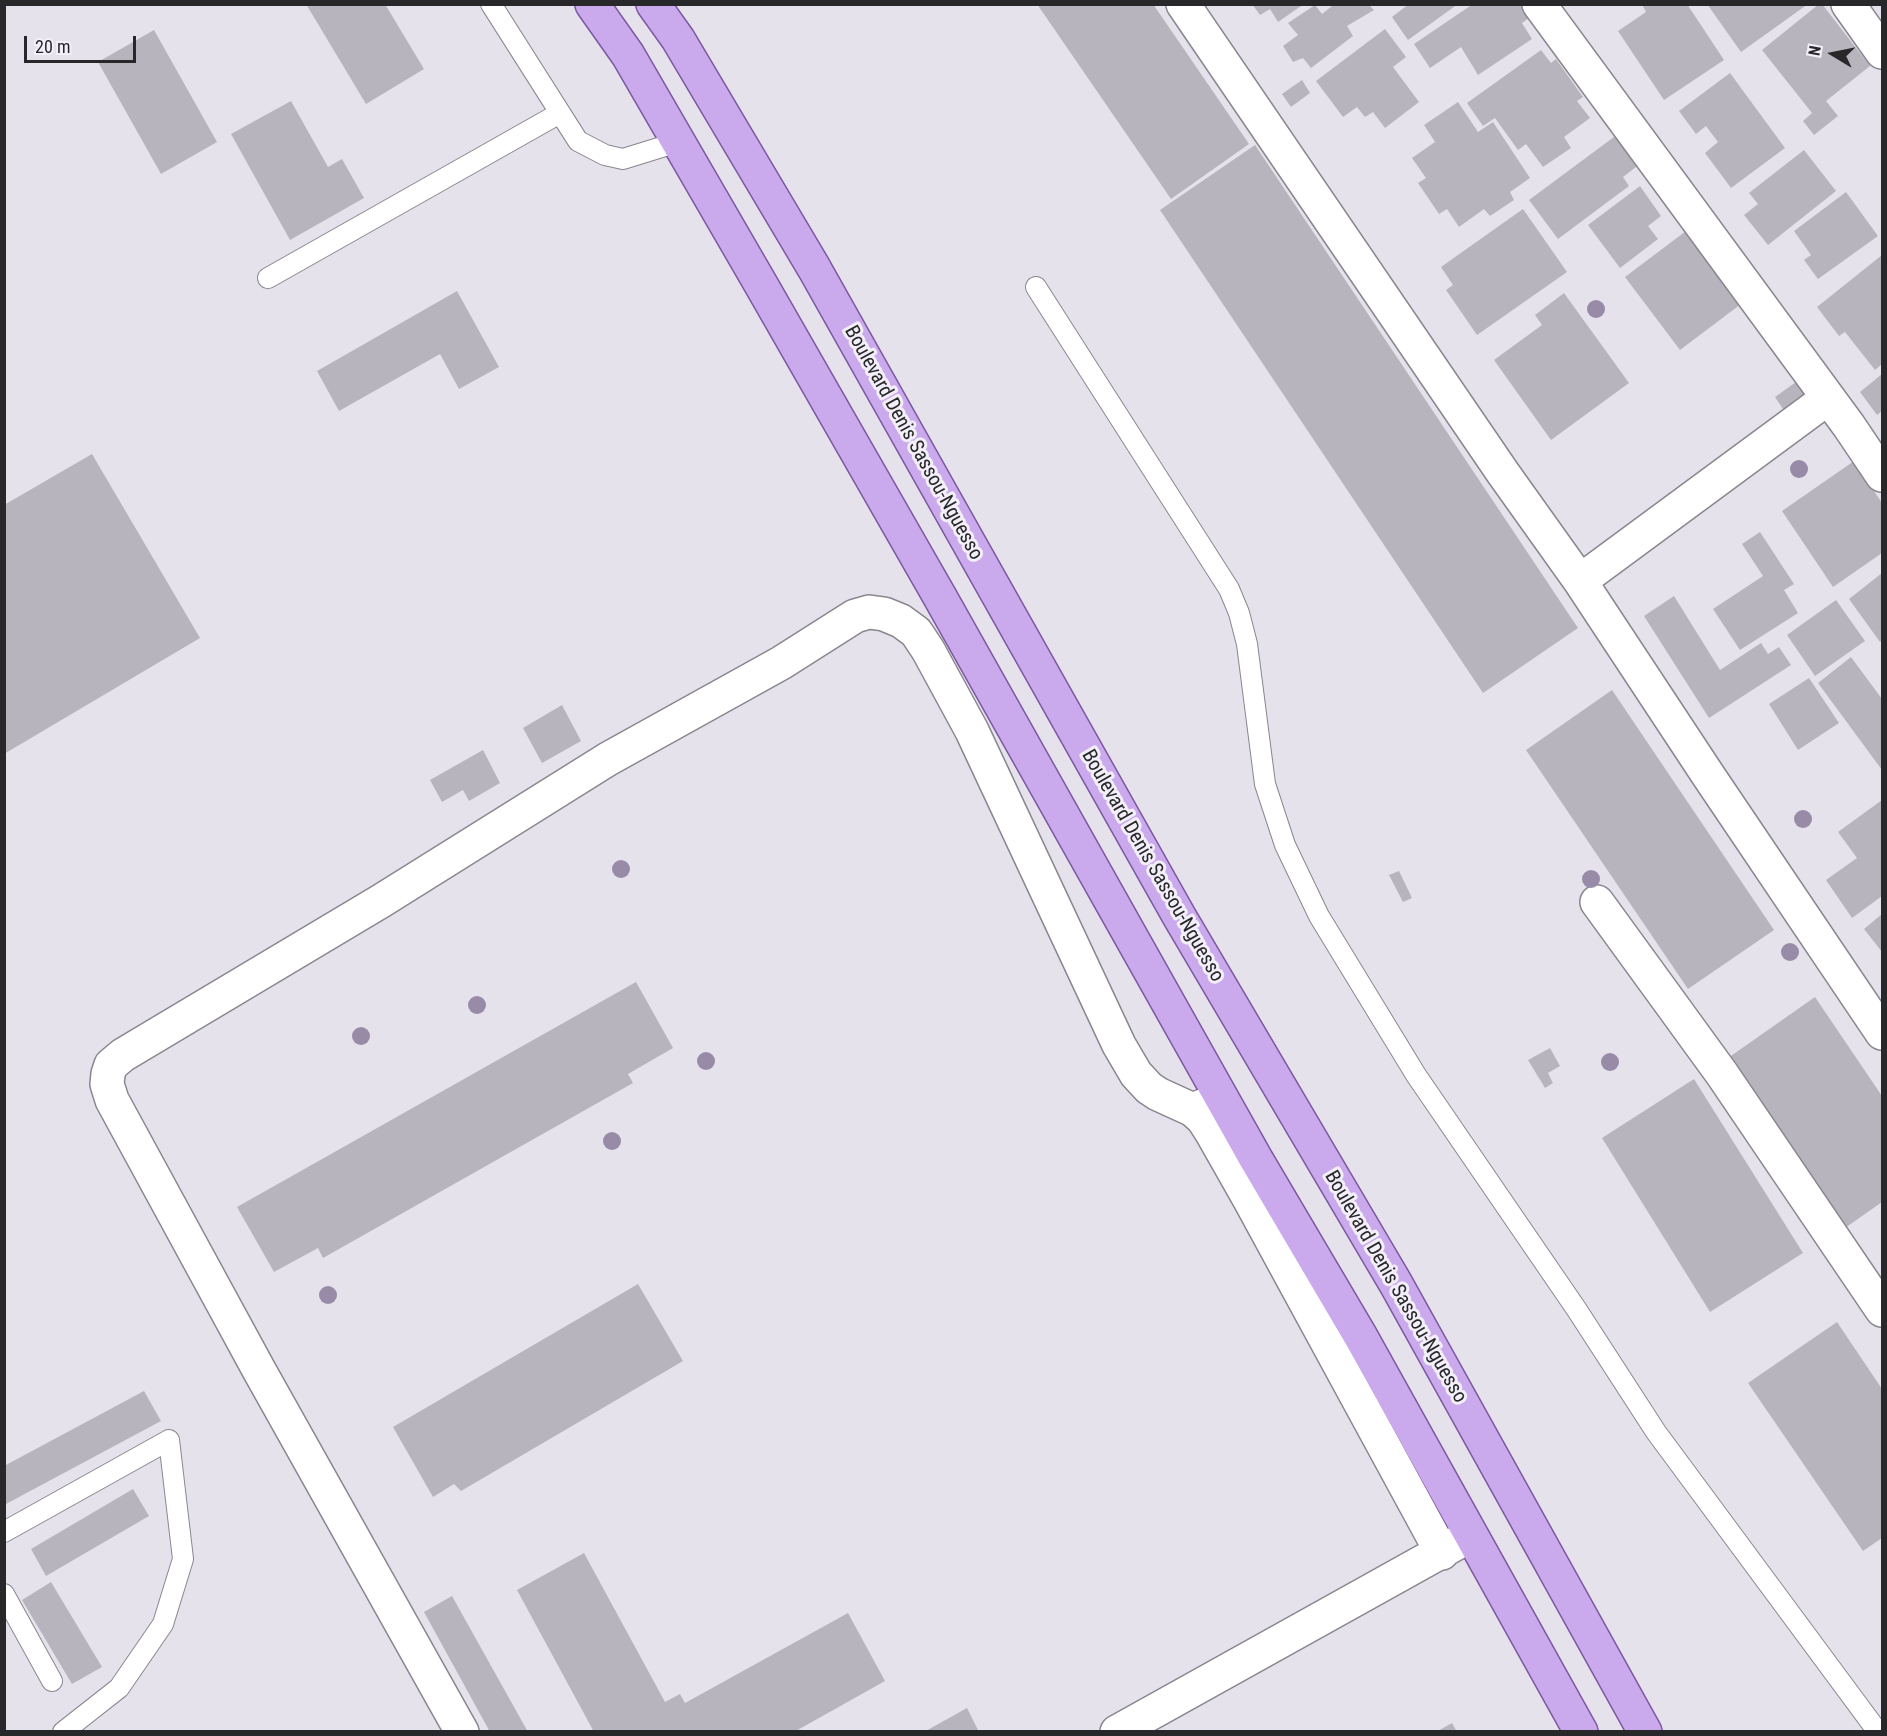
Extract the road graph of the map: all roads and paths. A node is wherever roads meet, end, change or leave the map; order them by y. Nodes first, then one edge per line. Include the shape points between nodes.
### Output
1 (491, 4) edge
2 (592, 4) edge
3 (653, 4) edge
4 (1183, 4) edge
5 (1539, 4) edge
6 (1848, 4) edge
7 (1882, 52) edge
8 (560, 113) junction
9 (678, 142) junction
10 (268, 278) dead end
11 (1036, 287) dead end
12 (1828, 398) junction
13 (1849, 426) junction
14 (1882, 427) edge
15 (1882, 475) edge
16 (1580, 581) junction
17 (1597, 902) dead end
18 (1882, 1033) edge
19 (1207, 1104) junction
20 (1882, 1310) edge
21 (4, 1532) edge
22 (1471, 1534) junction
23 (1442, 1553) junction
24 (4, 1594) edge
25 (52, 1681) dead end
26 (63, 1731) edge
27 (462, 1731) edge
28 (1117, 1731) edge
29 (1581, 1731) edge
30 (1645, 1731) edge
31 (1878, 1731) edge

1 - 8 lane
2 - 9 main road via 628,55
3 - 30 main road, Boulevard Denis Sassou-Nguesso via 678,39 814,268 1179,916 1396,1284
4 - 16 street
5 - 12 street
6 - 7 street
8 - 9 lane via 578,141 605,155 623,159
8 - 10 lane
9 - 19 main road via 940,597
11 - 31 lane via 1229,589 1247,644 1265,784 1285,845 1319,916 1416,1075 1656,1432
12 - 13 street
12 - 16 street
13 - 14 street
13 - 15 street
16 - 18 street
17 - 20 street via 1722,1074
19 - 22 main road via 1361,1337
19 - 23 street via 1203,1119
19 - 27 street via 1149,1088 1136,1074 972,731 928,650 916,632 901,621 869,612 855,616 781,663 609,759 111,1065 107,1084 112,1100
21 - 26 lane via 169,1440 183,1559 163,1624 119,1688
22 - 23 street
22 - 29 main road
23 - 28 street
24 - 25 lane

